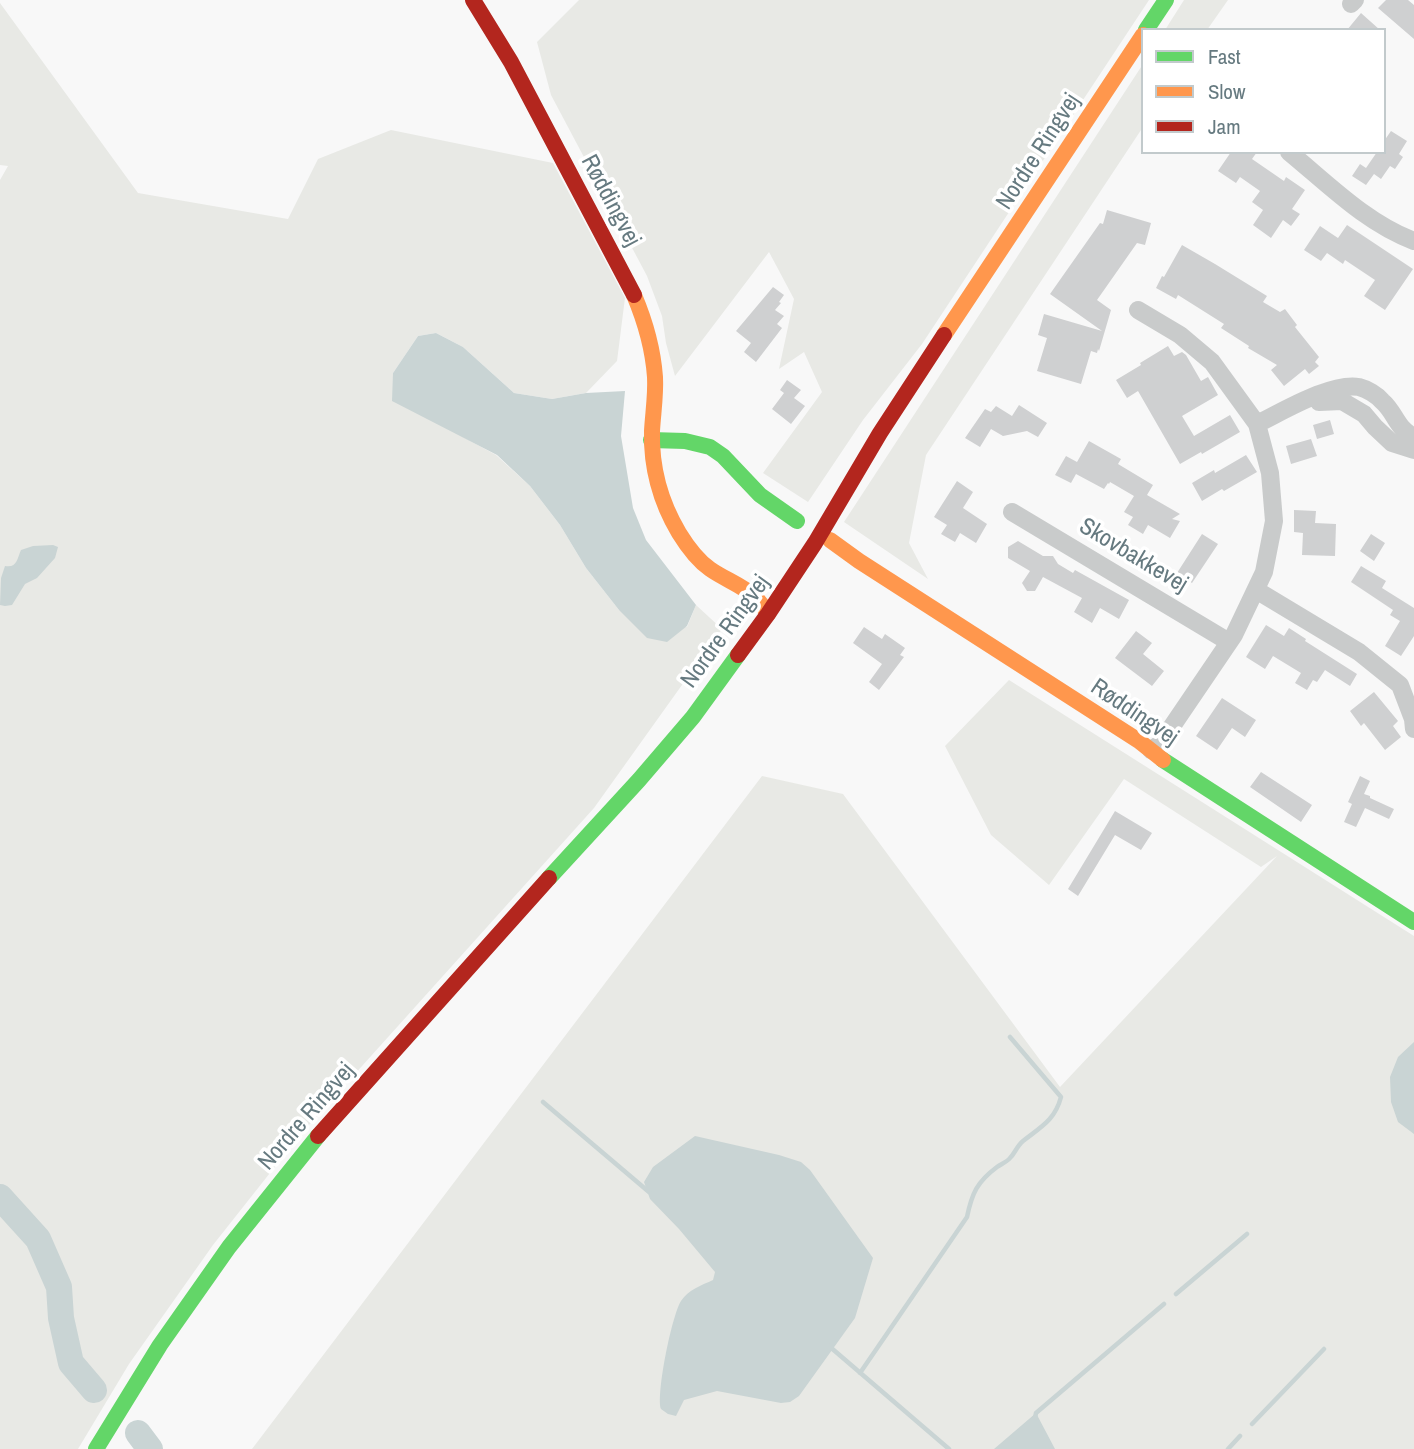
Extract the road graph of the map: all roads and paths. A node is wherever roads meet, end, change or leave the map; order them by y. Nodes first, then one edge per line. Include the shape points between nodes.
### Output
1 (473, 0) edge
2 (1166, 0) edge
3 (1147, 28) edge
4 (1141, 38) edge
5 (1291, 154) edge
6 (1414, 240) edge
7 (1138, 310) dead end
8 (1301, 402) junction
9 (1257, 424) junction
10 (880, 433) junction
11 (1414, 437) edge
12 (652, 440) junction
13 (1414, 450) edge
14 (1013, 512) dead end
15 (830, 540) dead end
16 (1256, 590) junction
17 (768, 614) junction
18 (1229, 642) junction
19 (663, 729) dead end
20 (1414, 729) edge
21 (1151, 750) junction
22 (584, 838) junction
23 (1414, 922) edge
24 (96, 1449) edge

1 - 12 main road, Røddingvej via 635,296 654,370
2 - 3 main road
4 - 10 main road, Nordre Ringvej
5 - 6 street via 1367,217
7 - 9 street via 1180,335 1212,362
8 - 9 street
8 - 11 street via 1359,387 1383,401 1396,422
8 - 13 street via 1342,401 1364,414 1392,443
9 - 16 street via 1270,473 1274,521
10 - 12 main road, Nordre Ringvej via 800,527 710,447 685,440
10 - 17 main road, Nordre Ringvej
12 - 17 main road, Røddingvej via 655,475 677,530 700,560 756,598
14 - 18 street, Skovbakkevej
15 - 21 main road, Røddingvej
16 - 18 street
16 - 20 street via 1359,652 1400,685
17 - 22 main road, Nordre Ringvej via 693,717
18 - 21 street via 1160,744
19 - 22 main road, Nordre Ringvej
21 - 23 main road, Røddingvej
22 - 24 main road, Nordre Ringvej via 313,1142 229,1247 160,1345

